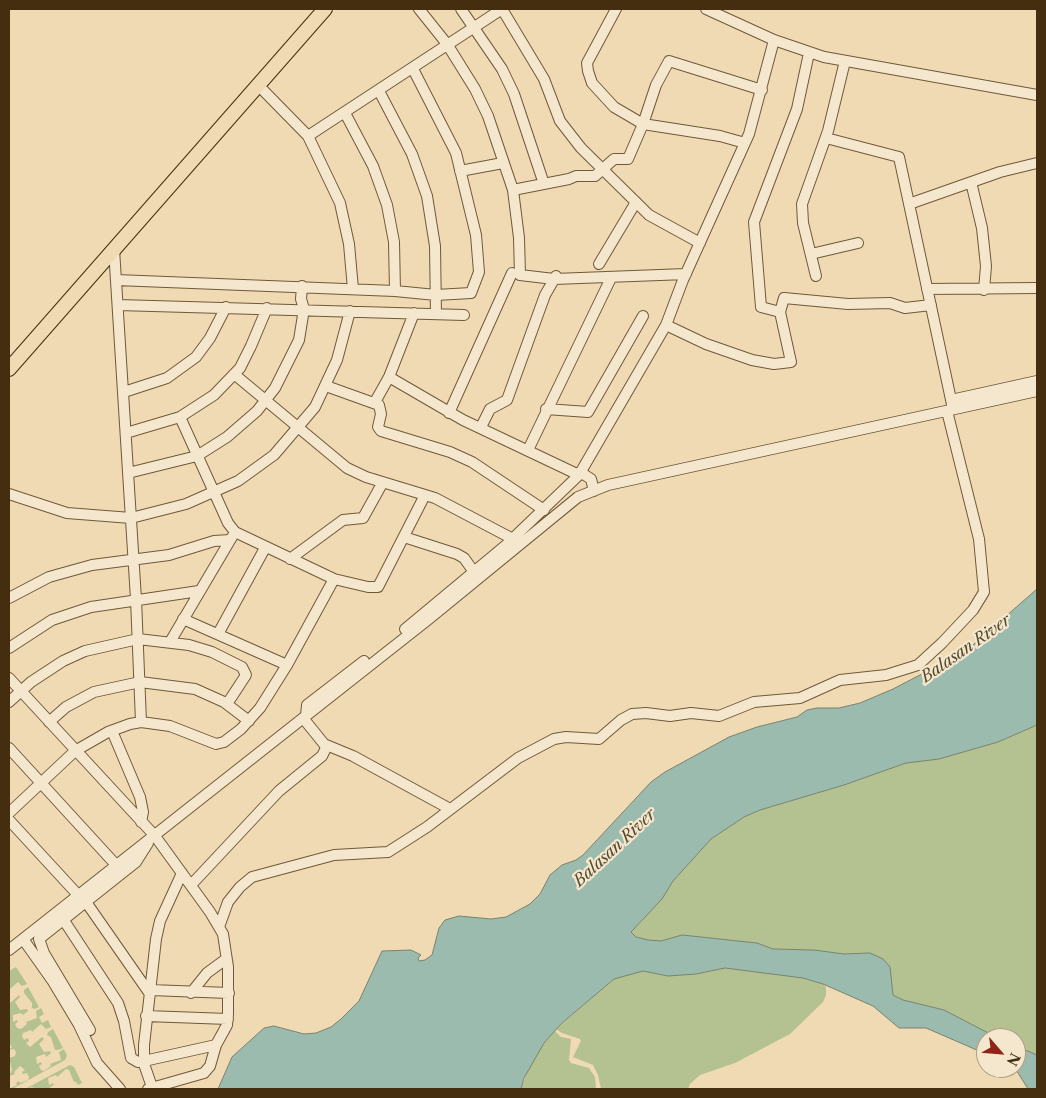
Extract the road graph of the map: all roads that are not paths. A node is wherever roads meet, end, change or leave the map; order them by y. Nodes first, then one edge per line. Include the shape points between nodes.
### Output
1 (325, 9) edge
2 (418, 9) edge
3 (461, 9) edge
4 (502, 9) edge
5 (616, 9) edge
6 (706, 9) edge
7 (474, 26) junction
8 (774, 40) junction
9 (447, 44) junction
10 (809, 53) junction
11 (845, 61) junction
12 (413, 69) junction
13 (258, 85) junction
14 (762, 90) junction
15 (378, 91) junction
16 (1037, 95) edge
17 (345, 113) junction
18 (644, 124) junction
19 (308, 136) junction
20 (826, 138) junction
21 (745, 143) junction
22 (503, 163) junction
23 (1037, 163) edge
24 (603, 169) junction
25 (460, 171) junction
26 (971, 182) junction
27 (544, 184) junction
28 (512, 190) junction
29 (636, 202) junction
30 (909, 204) junction
31 (858, 243) dead end
32 (700, 244) junction
33 (114, 249) junction
34 (811, 254) junction
35 (599, 264) dead end
36 (512, 273) dead end
37 (686, 274) junction
38 (816, 276) dead end
39 (555, 277) junction
40 (611, 278) junction
41 (116, 280) junction
42 (302, 286) junction
43 (1037, 288) edge
44 (353, 289) junction
45 (927, 289) junction
46 (984, 290) junction
47 (395, 291) junction
48 (436, 295) junction
49 (118, 305) junction
50 (931, 305) junction
51 (226, 307) junction
52 (267, 308) junction
53 (304, 309) junction
54 (350, 311) junction
55 (780, 312) junction
56 (414, 313) junction
57 (436, 314) junction
58 (464, 315) dead end
59 (643, 316) dead end
60 (666, 325) junction
61 (9, 369) edge
62 (234, 374) junction
63 (389, 377) junction
64 (1037, 380) edge
65 (326, 386) junction
66 (124, 392) junction
67 (1037, 392) edge
68 (266, 401) junction
69 (375, 402) junction
70 (951, 406) junction
71 (546, 409) junction
72 (449, 413) junction
73 (180, 418) junction
74 (481, 428) junction
75 (298, 429) junction
76 (126, 433) junction
77 (528, 450) junction
78 (197, 456) junction
79 (128, 473) junction
80 (580, 473) junction
81 (383, 482) junction
82 (594, 491) junction
83 (214, 493) junction
84 (9, 494) edge
85 (425, 495) junction
86 (544, 510) junction
87 (131, 518) junction
88 (232, 536) junction
89 (404, 538) junction
90 (513, 539) junction
91 (265, 548) junction
92 (134, 559) junction
93 (290, 560) junction
94 (474, 572) junction
95 (334, 579) junction
96 (199, 591) junction
97 (9, 598) edge
98 (136, 599) junction
99 (183, 619) junction
100 (218, 634) junction
101 (138, 640) junction
102 (170, 642) junction
103 (9, 648) edge
104 (287, 665) junction
105 (9, 678) edge
106 (140, 682) junction
107 (20, 691) junction
108 (9, 702) edge
109 (228, 704) junction
110 (304, 717) junction
111 (249, 721) junction
112 (48, 722) junction
113 (141, 722) junction
114 (112, 731) junction
115 (324, 744) junction
116 (9, 748) edge
117 (75, 751) junction
118 (41, 783) junction
119 (450, 809) junction
120 (9, 814) edge
121 (9, 820) edge
122 (141, 822) junction
123 (152, 838) junction
124 (117, 866) junction
125 (182, 873) junction
126 (191, 885) junction
127 (83, 899) junction
128 (63, 919) junction
129 (219, 927) junction
130 (23, 939) junction
131 (9, 950) edge
132 (226, 958) junction
133 (150, 992) junction
134 (191, 992) junction
135 (229, 993) junction
136 (146, 1016) junction
137 (228, 1019) junction
138 (90, 1030) dead end
139 (216, 1045) junction
140 (144, 1061) junction
141 (150, 1088) edge
142 (120, 1089) edge

1 - 13 main road
2 - 9 street
3 - 7 street
4 - 7 street
4 - 24 street via 544,79 560,120 581,148
5 - 18 street via 587,63 588,71 592,83 614,107
6 - 8 street
7 - 9 street
7 - 27 street via 514,94
8 - 10 street
8 - 14 street
9 - 12 street
9 - 22 street via 482,102
10 - 11 street
10 - 55 street via 797,109 754,222 761,307
11 - 16 street
11 - 20 street
12 - 15 street
12 - 25 street via 456,153
13 - 19 street
13 - 33 main road
14 - 18 street via 668,61 656,85
14 - 21 street
15 - 17 street
15 - 48 street via 412,154 427,196 435,246
17 - 19 street
17 - 47 street via 374,166 387,205 394,242
18 - 21 street
18 - 24 street via 628,159 614,159
19 - 44 street via 340,203 349,244
20 - 30 street via 899,157
20 - 34 street via 802,204
21 - 32 street
22 - 25 street
22 - 28 street
23 - 26 street
24 - 27 street via 595,176 576,176
24 - 29 street
25 - 48 street via 476,234 479,272 471,293
26 - 30 street
26 - 46 street via 982,228 986,266
27 - 28 street
28 - 39 street via 520,275
29 - 32 street via 650,215
29 - 35 street
30 - 45 street
31 - 34 street
32 - 37 street
33 - 41 street
33 - 61 main road
34 - 38 street
36 - 72 street
37 - 40 street
37 - 60 street
39 - 40 street
39 - 74 street via 507,400 490,409
40 - 71 street
41 - 42 street
41 - 49 street
42 - 44 street
42 - 53 street
43 - 46 street
44 - 47 street
45 - 46 street
45 - 50 street
47 - 48 street
48 - 57 street
49 - 51 street
49 - 66 street
50 - 55 street via 905,308 890,303 848,304 784,298
50 - 70 street
51 - 52 street
51 - 66 street via 196,357 167,378
52 - 53 street
52 - 62 street via 251,346
53 - 54 street
53 - 68 street via 292,358
54 - 56 street
54 - 65 street
55 - 60 street via 792,362 774,364 752,360 706,344
56 - 57 street
56 - 63 street
57 - 58 street
59 - 71 street via 588,412
60 - 80 street
62 - 68 street
62 - 73 street via 214,395
63 - 69 street
63 - 72 street
64 - 70 street
65 - 69 street
65 - 75 street
66 - 76 street
67 - 70 street
68 - 75 street
68 - 78 street via 237,430
69 - 86 street via 381,408 378,427 381,431 472,462
70 - 82 street via 608,485
70 - 119 street via 979,538 984,592 974,610 918,665 898,673 840,680 800,698 754,702 719,716 691,713 670,716 646,712 627,716 599,739 566,737 546,742 512,762
71 - 77 street
72 - 74 street
73 - 76 street
73 - 78 street
74 - 77 street
75 - 81 street via 347,468
75 - 83 street via 263,464
76 - 79 street
77 - 80 street
78 - 79 street
78 - 83 street
79 - 87 street
80 - 82 street via 591,479
80 - 86 street
81 - 85 street
81 - 93 street via 363,518 343,520
82 - 110 street via 578,497
83 - 87 street via 159,513
83 - 88 street
84 - 87 street via 67,513
85 - 89 street
85 - 90 street
86 - 90 street
87 - 92 street
88 - 91 street
88 - 92 street via 169,555
88 - 96 street
89 - 94 street via 457,554
89 - 95 street via 378,587 368,588
90 - 94 street
91 - 93 street
91 - 100 street
92 - 97 street via 92,565 49,577
92 - 98 street
93 - 95 street
94 - 110 street via 309,704
95 - 104 street
96 - 98 street
96 - 99 street
98 - 101 street
98 - 103 street via 60,616
99 - 100 street
99 - 102 street
100 - 104 street
101 - 102 street
101 - 106 street
101 - 107 street via 75,655
102 - 109 street via 212,652 242,667 246,675
104 - 111 street
105 - 107 street
106 - 109 street via 195,689
106 - 112 street via 94,692 66,707
106 - 113 street
107 - 108 street
107 - 112 street
109 - 111 street
110 - 115 street
110 - 123 street
111 - 113 street via 224,742 216,744 181,729
112 - 117 street
113 - 114 street
114 - 117 street
114 - 122 street via 140,797
115 - 119 street via 353,756
115 - 126 street via 326,748 322,756 279,791
116 - 118 street
117 - 118 street
117 - 122 street
118 - 120 street
118 - 124 street
119 - 129 street via 388,852 334,855 252,877 228,902
121 - 127 street
122 - 123 street
123 - 124 street
123 - 125 street
123 - 127 street via 140,858
124 - 127 street
125 - 126 street
125 - 133 street via 160,921
126 - 129 street
127 - 128 street
127 - 130 street
127 - 133 street
128 - 138 street via 41,936 39,944
128 - 140 street via 118,1003 129,1055 138,1062
129 - 132 street
130 - 131 street
130 - 142 street via 79,1025 97,1063
132 - 134 street
132 - 135 street
133 - 134 street
133 - 136 street
134 - 135 street
135 - 137 street
136 - 137 street
136 - 140 street
137 - 139 street
139 - 140 street
139 - 141 street via 208,1070
140 - 141 street

